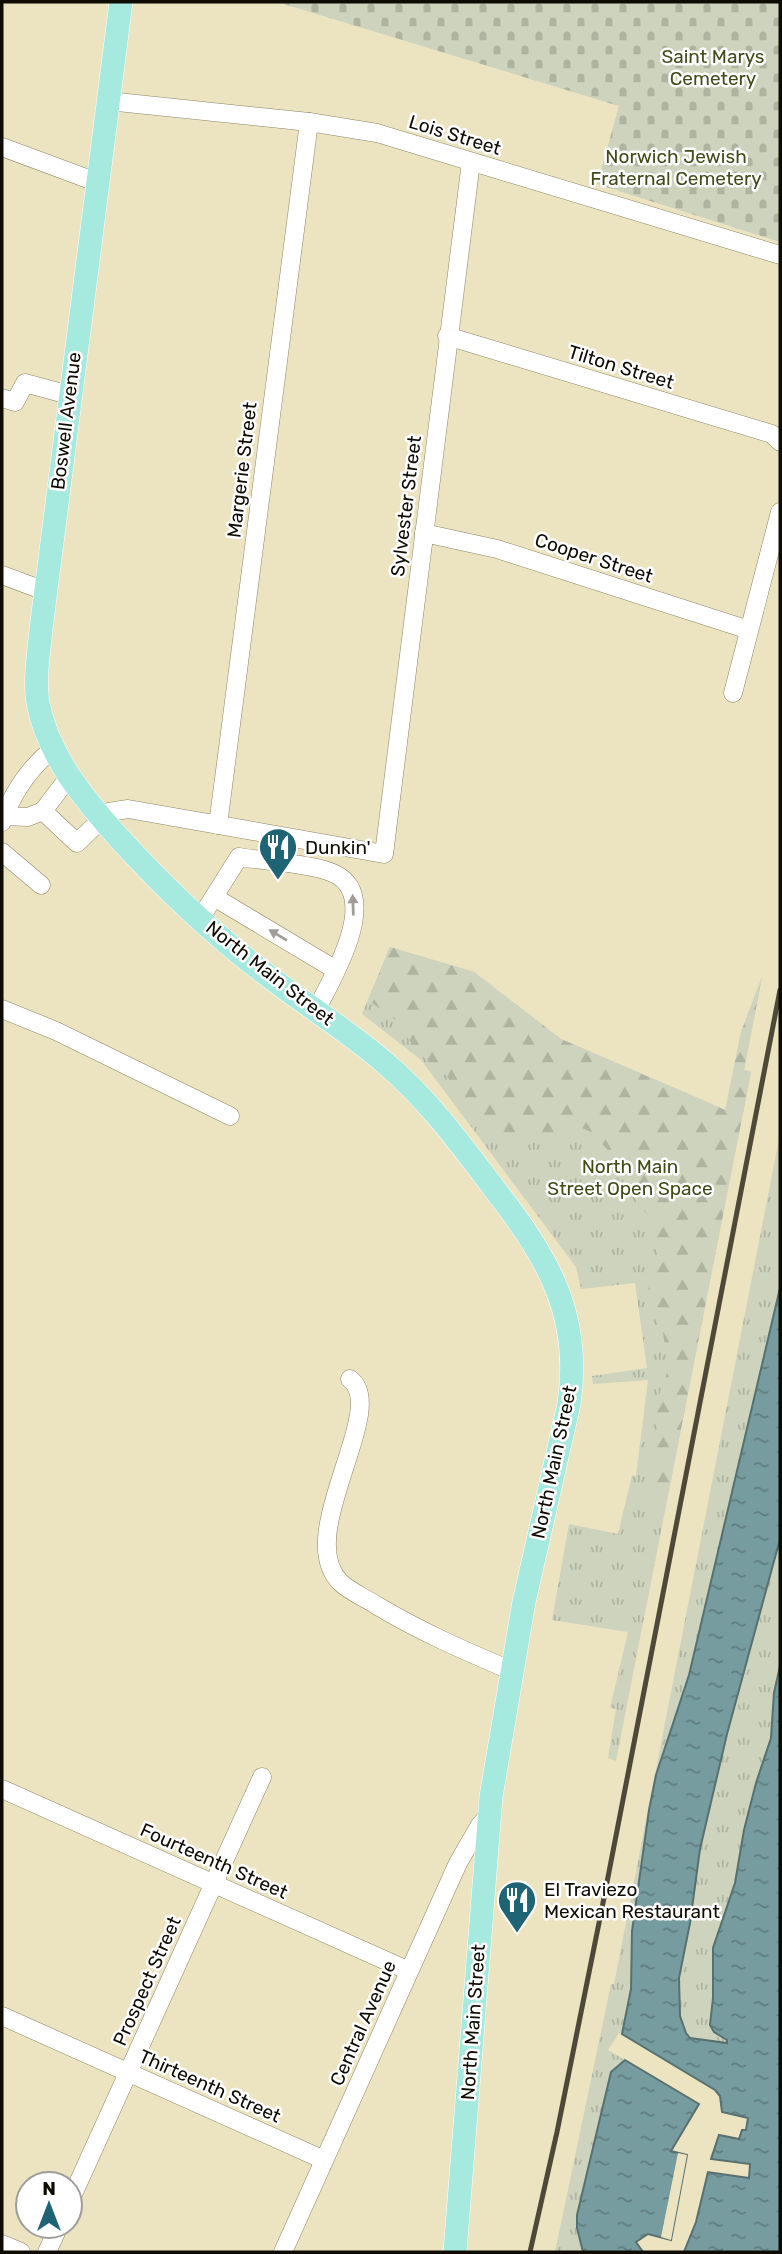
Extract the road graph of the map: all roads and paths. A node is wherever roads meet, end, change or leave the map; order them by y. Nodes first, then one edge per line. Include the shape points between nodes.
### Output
1 (121, 2) edge
2 (108, 101) junction
3 (309, 122) junction
4 (2, 147) edge
5 (471, 162) junction
6 (99, 183) junction
7 (780, 255) edge
8 (447, 336) junction
9 (69, 395) junction
10 (2, 398) edge
11 (780, 442) edge
12 (780, 512) edge
13 (424, 533) junction
14 (2, 575) edge
15 (45, 591) junction
16 (749, 630) junction
17 (733, 694) dead end
18 (54, 748) junction
19 (69, 776) junction
20 (43, 811) junction
21 (102, 818) junction
22 (3, 819) edge
23 (218, 825) junction
24 (2, 852) edge
25 (41, 885) dead end
26 (214, 897) junction
27 (200, 919) junction
28 (336, 970) junction
29 (2, 1009) edge
30 (316, 1010) junction
31 (230, 1116) dead end
32 (349, 1379) dead end
33 (512, 1671) junction
34 (262, 1777) dead end
35 (2, 1789) edge
36 (489, 1815) junction
37 (214, 1884) junction
38 (409, 1971) junction
39 (2, 2016) edge
40 (128, 2072) junction
41 (324, 2160) junction
42 (84, 2170) edge
43 (2, 2244) edge
44 (21, 2252) edge
45 (282, 2252) edge
46 (455, 2252) edge

1 - 2 main road, Boswell Avenue
2 - 3 street, Lois Street
2 - 6 main road, Boswell Avenue
3 - 5 street, Lois Street via 377,133
3 - 23 street, Margerie Street
4 - 6 street
5 - 7 street, Lois Street
5 - 8 street, Sylvester Street
6 - 9 main road, Boswell Avenue
8 - 11 street, Tilton Street via 772,434
8 - 13 street, Sylvester Street
9 - 10 street via 25,383 15,402
9 - 15 main road, Boswell Avenue
12 - 16 street
13 - 16 street, Cooper Street via 497,549
13 - 23 street, Sylvester Street via 384,854
14 - 15 street
15 - 18 main road, Boswell Avenue via 37,692
16 - 17 street
18 - 19 main road, North Main Street
18 - 22 street via 27,774
19 - 20 street
19 - 21 main road, North Main Street
20 - 21 street via 77,843
20 - 22 street
21 - 23 street via 128,809
21 - 27 main road, North Main Street
24 - 25 street
26 - 27 street
28 -> 26 street
28 -> 26 street via 346,950 355,904 345,881 335,874 239,857
27 - 30 main road, North Main Street
28 - 30 street
29 - 31 street
30 - 33 main road, North Main Street via 388,1065 446,1127 533,1239 562,1305 571,1390
32 - 33 street via 358,1387 361,1401 328,1524 327,1555 339,1581 432,1637
33 - 36 main road, North Main Street
34 - 37 street, Prospect Street
35 - 37 street, Fourteenth Street
36 - 38 street, Central Avenue via 464,1850
36 - 46 main road, North Main Street
37 - 38 street, Fourteenth Street
37 - 40 street, Prospect Street
38 - 41 street, Central Avenue
39 - 40 street, Thirteenth Street
40 - 41 street, Thirteenth Street
40 - 42 street, Prospect Street
41 - 45 street, Central Avenue
43 - 44 street

